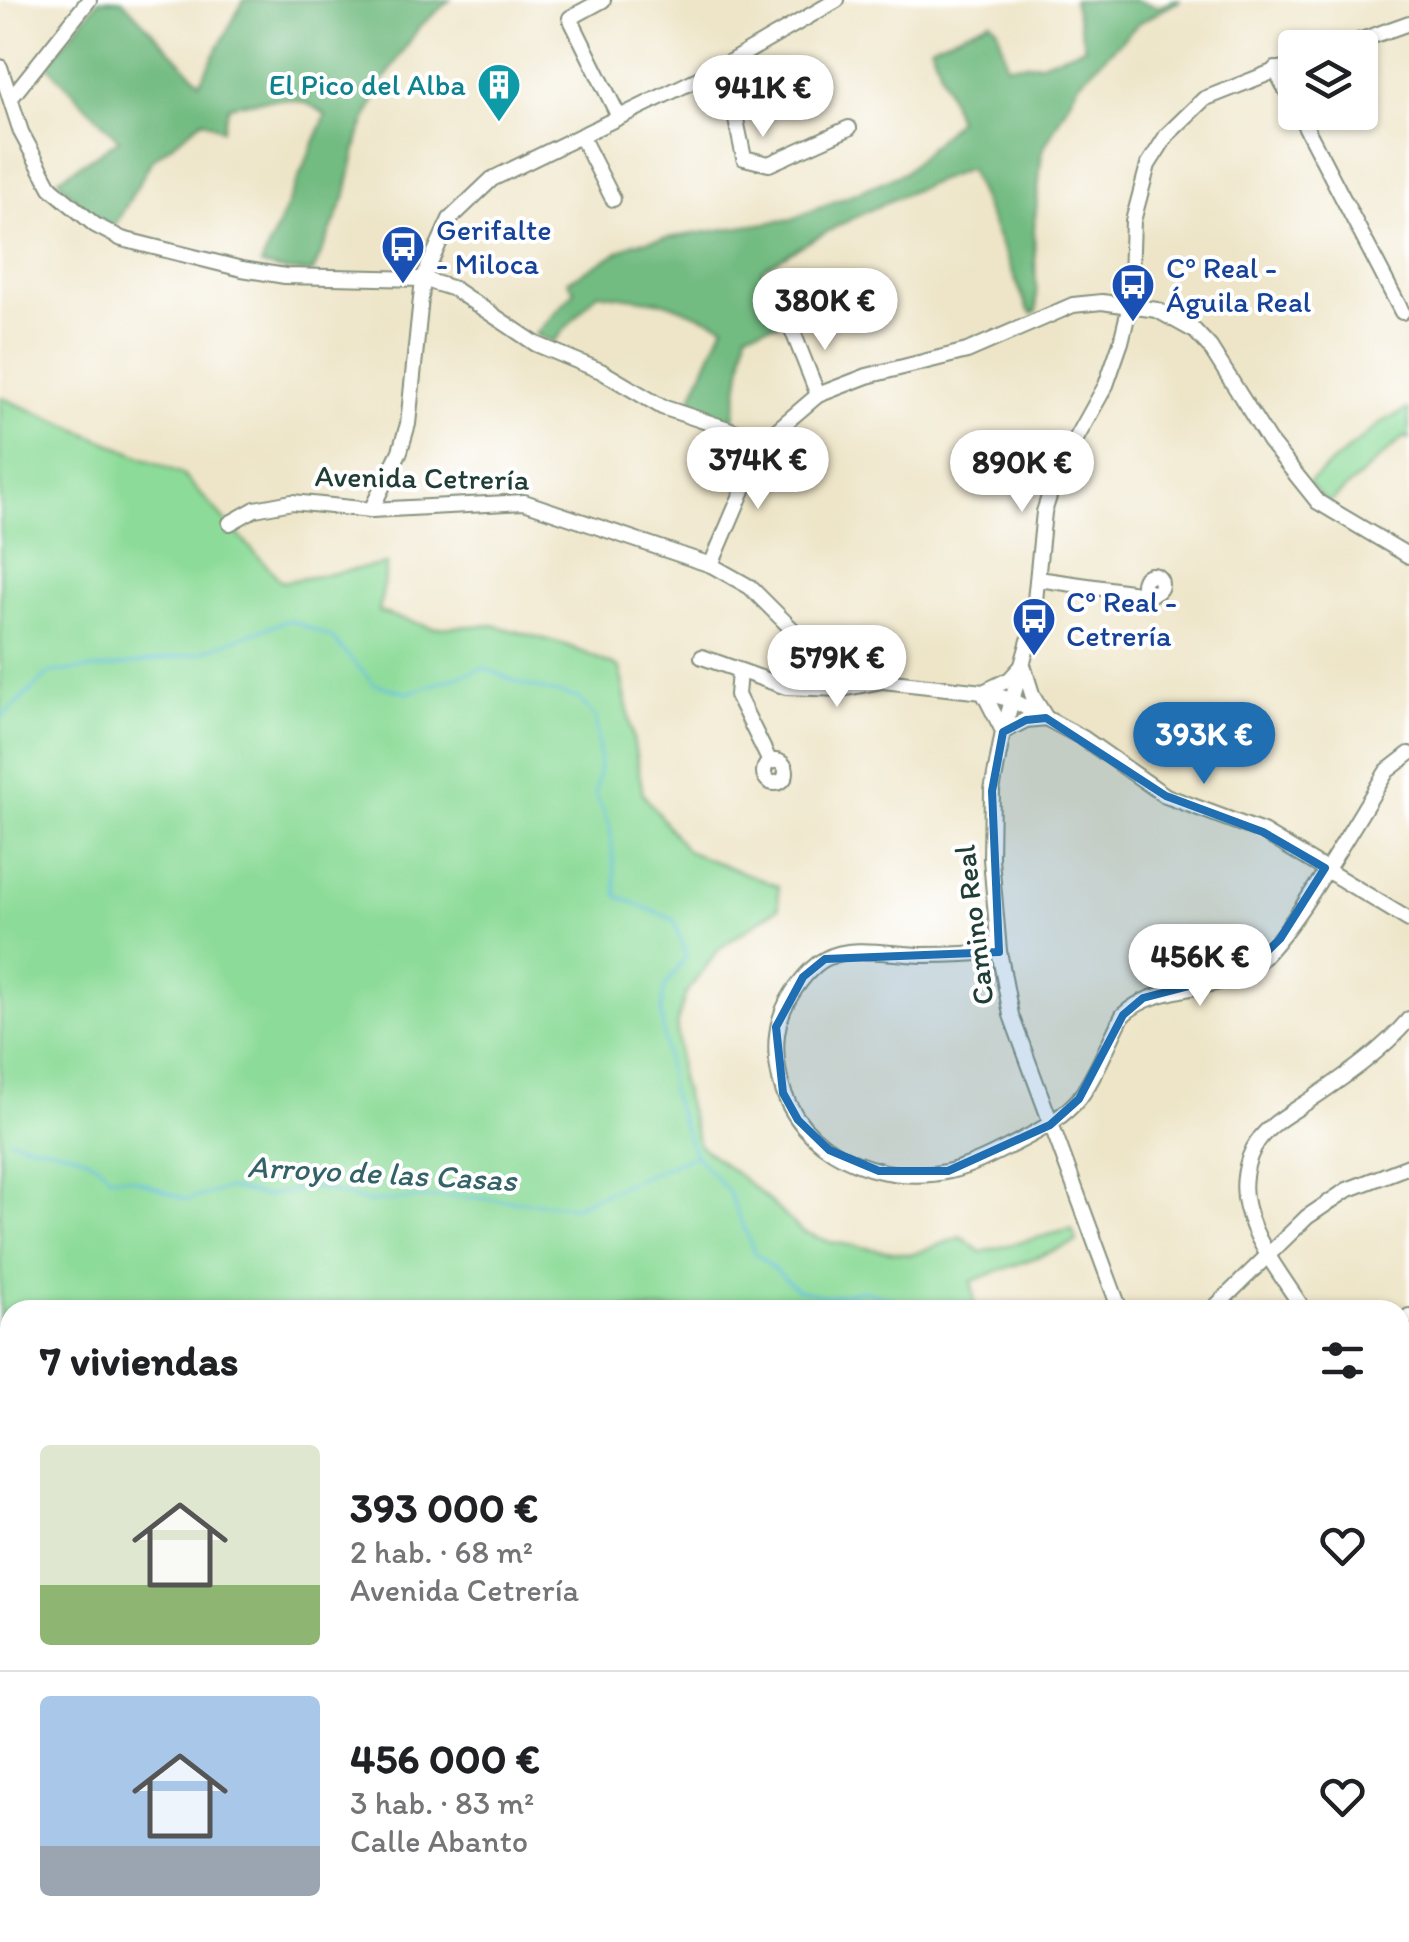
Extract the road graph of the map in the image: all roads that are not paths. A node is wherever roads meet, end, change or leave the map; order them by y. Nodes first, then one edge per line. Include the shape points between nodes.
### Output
1 (88, 0) edge
2 (603, 0) edge
3 (837, 0) edge
4 (1409, 24) edge
5 (1378, 35) edge
6 (0, 67) edge
7 (1278, 69) edge
8 (714, 70) junction
9 (1275, 70) junction
10 (1278, 76) edge
11 (11, 98) junction
12 (618, 115) junction
13 (849, 128) dead end
14 (1306, 130) edge
15 (580, 136) junction
16 (613, 199) dead end
17 (423, 279) junction
18 (1130, 305) junction
19 (1402, 312) dead end
20 (791, 327) dead end
21 (818, 394) junction
22 (764, 441) junction
23 (371, 510) junction
24 (230, 523) dead end
25 (1409, 556) edge
26 (711, 565) junction
27 (1038, 580) junction
28 (1144, 589) dead end
29 (702, 657) dead end
30 (1023, 664) junction
31 (846, 667) junction
32 (739, 672) junction
33 (883, 681) junction
34 (842, 689) junction
35 (983, 692) junction
36 (1012, 700) junction
37 (1046, 718) junction
38 (1003, 732) junction
39 (1409, 754) edge
40 (770, 762) dead end
41 (1326, 868) junction
42 (1409, 920) edge
43 (999, 951) junction
44 (1409, 1019) edge
45 (1050, 1125) junction
46 (1409, 1166) edge
47 (1268, 1253) junction
48 (1116, 1300) edge
49 (1222, 1300) edge
50 (1298, 1300) edge

1 - 11 street
2 - 12 street via 570,18
3 - 8 street
4 - 5 street
6 - 11 street
7 - 9 street, Camino Real
8 - 12 street
8 - 13 street via 735,115 744,158 769,164
9 - 10 street
9 - 18 street, Camino Real via 1204,99 1148,165 1133,221
11 - 17 street via 51,188 122,239 285,276
12 - 15 street
14 - 19 street
15 - 16 street
15 - 17 street via 492,179 450,219
17 - 22 street via 454,289 536,344 601,370 662,407
17 - 23 street via 408,424
18 - 21 street via 1074,305 966,351
18 - 25 street via 1167,314 1195,332 1318,502
18 - 27 street, Camino Real via 1106,385 1056,475
20 - 21 street
21 - 22 street
22 - 26 street
23 - 24 street, Avenida Cetrería via 292,502
23 - 26 street, Avenida Cetrería via 524,502
26 - 31 street, Avenida Cetrería via 750,587 812,649
27 - 28 street
27 - 30 street, Camino Real
29 - 32 street
30 - 35 street
30 - 36 street, Camino Real
30 - 37 street
31 - 33 street, Avenida Cetrería
31 - 34 street
32 - 34 street via 786,686
32 - 40 street via 737,696
33 - 34 street
33 - 35 street, Avenida Cetrería
35 - 36 street, Avenida Cetrería
35 - 38 street
36 - 37 street, Avenida Cetrería
36 - 38 street, Camino Real
37 - 38 street
37 - 41 street, Avenida Cetrería via 1166,796 1263,832
38 - 43 street, Camino Real via 990,818
39 - 41 street via 1387,771
41 - 42 street, Avenida Cetrería
41 - 45 street via 1280,939 1247,972 1143,998 1122,1014 1079,1099
43 - 45 street, Camino Real via 1012,1015
43 - 45 street via 848,952 825,959 804,977 776,1027 783,1092 816,1142 880,1171 948,1172
44 - 47 street via 1258,1141 1244,1195
45 - 48 street, Camino Real
46 - 47 street via 1347,1190
47 - 49 street
47 - 50 street

